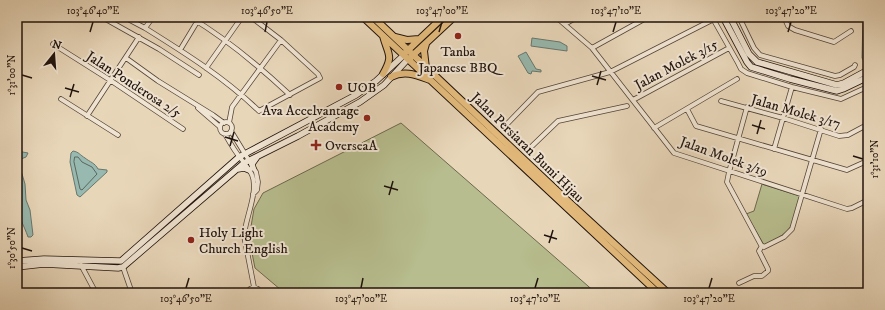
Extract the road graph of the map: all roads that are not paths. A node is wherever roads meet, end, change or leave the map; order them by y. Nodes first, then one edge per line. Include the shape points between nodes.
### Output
1 (102, 17) edge
2 (124, 17) edge
3 (153, 17) edge
4 (190, 17) edge
5 (200, 17) edge
6 (242, 17) edge
7 (250, 17) edge
8 (363, 17) edge
9 (373, 17) edge
10 (443, 17) edge
11 (454, 17) edge
12 (556, 17) edge
13 (577, 17) edge
14 (648, 17) edge
15 (723, 17) edge
16 (730, 17) edge
17 (739, 17) edge
18 (784, 17) edge
19 (714, 18) edge
20 (868, 18) edge
21 (197, 21) junction
22 (565, 24) junction
23 (145, 28) junction
24 (851, 31) dead end
25 (384, 36) junction
26 (393, 37) junction
27 (139, 38) junction
28 (419, 39) junction
29 (226, 40) junction
30 (281, 40) junction
31 (426, 42) junction
32 (53, 44) dead end
33 (592, 48) junction
34 (729, 48) junction
35 (180, 50) junction
36 (408, 55) junction
37 (868, 56) edge
38 (126, 58) junction
39 (855, 65) dead end
40 (260, 67) junction
41 (206, 68) junction
42 (426, 68) junction
43 (610, 72) junction
44 (383, 74) junction
45 (199, 75) dead end
46 (865, 75) edge
47 (392, 77) junction
48 (737, 78) dead end
49 (110, 80) junction
50 (433, 82) junction
51 (792, 87) junction
52 (868, 89) edge
53 (241, 94) junction
54 (290, 95) junction
55 (61, 99) dead end
56 (633, 100) junction
57 (721, 101) dead end
58 (627, 106) dead end
59 (747, 107) junction
60 (687, 108) junction
61 (209, 115) junction
62 (87, 116) junction
63 (217, 117) junction
64 (784, 118) junction
65 (213, 121) junction
66 (224, 123) junction
67 (229, 123) junction
68 (220, 127) junction
69 (863, 127) dead end
70 (654, 128) junction
71 (183, 129) dead end
72 (821, 129) junction
73 (231, 131) junction
74 (225, 134) junction
75 (118, 135) dead end
76 (738, 138) junction
77 (239, 144) junction
78 (232, 148) junction
79 (508, 148) junction
80 (774, 149) junction
81 (242, 156) junction
82 (257, 157) junction
83 (812, 160) junction
84 (867, 160) dead end
85 (246, 162) junction
86 (251, 169) junction
87 (235, 170) junction
88 (729, 172) junction
89 (540, 179) junction
90 (802, 194) junction
91 (868, 200) edge
92 (762, 246) junction
93 (79, 261) junction
94 (20, 262) edge
95 (17, 267) edge
96 (82, 267) junction
97 (123, 267) junction
98 (17, 271) edge
99 (739, 282) dead end
100 (254, 287) junction
101 (96, 293) edge
102 (132, 293) edge
103 (249, 293) edge
104 (260, 293) edge
105 (658, 293) edge
106 (668, 293) edge

1 - 27 street
2 - 23 street
3 - 23 street
4 - 21 street
5 - 21 street
6 - 29 street
7 - 30 street
8 - 25 main road, Jalan Persiaran Bumi Hijau
9 - 26 main road, Jalan Persiaran Bumi Hijau
10 - 28 main road
11 - 31 main road
12 - 22 street, Jalan Molek 3/19
13 - 22 street
14 - 33 street
15 - 46 main road via 751,67 837,91
16 - 46 main road via 749,54 757,62 837,85
17 - 39 street via 754,48 760,54 835,76
18 - 24 street via 788,26 795,30 834,42
19 - 34 street
19 - 43 street
20 - 37 street
21 - 29 street
21 - 35 street
22 - 33 street, Jalan Molek 3/19
23 - 35 street
25 - 36 main road, Jalan Persiaran Bumi Hijau
25 - 44 main road via 390,57
26 - 28 main road
26 - 36 main road, Jalan Persiaran Bumi Hijau
27 - 38 street
27 - 45 street
28 - 36 main road
29 - 40 street
29 - 41 street
30 - 40 street
30 - 54 street via 320,78
31 - 36 main road
31 - 42 main road
32 - 49 street, Jalan Ponderosa 2/5
33 - 43 street, Jalan Molek 3/19
34 - 51 street via 746,73
34 - 56 street, Jalan Molek 3/15
35 - 41 street
36 - 42 main road, Jalan Persiaran Bumi Hijau
36 - 44 main road
36 - 47 main road
36 - 50 main road, Jalan Persiaran Bumi Hijau
38 - 49 street
38 - 61 street
40 - 53 street
40 - 54 street
41 - 53 street
42 - 79 main road, Jalan Persiaran Bumi Hijau
43 - 56 street, Jalan Molek 3/19
43 - 58 street via 538,92 506,129 530,148 558,121
44 - 81 main road via 356,95
46 - 52 street
47 - 50 main road via 406,73
47 - 82 main road via 360,102
48 - 60 street
49 - 62 street
49 - 71 street, Jalan Ponderosa 2/5
50 - 79 main road, Jalan Persiaran Bumi Hijau
51 - 52 street via 841,99
51 - 64 street
53 - 54 street via 259,111
53 - 67 street via 232,107
55 - 62 street
56 - 70 street, Jalan Molek 3/19
57 - 59 street, Jalan Molek 3/17
59 - 64 street, Jalan Molek 3/17
59 - 76 street
60 - 70 street
60 - 76 street via 696,126
61 - 63 street
61 - 65 street
62 - 75 street
63 - 65 street
63 - 66 street
64 - 72 street, Jalan Molek 3/17
64 - 80 street
65 - 68 street
66 - 67 street
66 - 68 street
67 - 73 street
68 - 74 street via 221,132
69 - 72 street, Jalan Molek 3/17 via 843,136
70 - 88 street, Jalan Molek 3/19 via 674,153
72 - 83 street
73 - 74 street
73 - 77 street
74 - 78 street
76 - 80 street
76 - 88 street
77 - 78 street
77 - 81 street
78 - 81 street
79 - 89 main road, Jalan Persiaran Bumi Hijau
80 - 83 street
81 - 85 street
81 - 93 main road via 121,261
82 - 85 main road
82 - 86 main road
83 - 84 street via 847,170
83 - 90 street
85 - 86 street
85 - 87 main road
86 - 87 main road
86 - 100 street via 256,172 258,182 244,236
87 - 97 main road
88 - 90 street, Jalan Molek 3/19
88 - 92 street via 727,179 730,189
89 - 105 main road, Jalan Persiaran Bumi Hijau
89 - 106 main road, Jalan Persiaran Bumi Hijau
90 - 91 street, Jalan Molek 3/19 via 847,209
90 - 92 street via 792,229 772,244
92 - 99 street via 759,251 768,271 762,276 754,276
93 - 94 main road via 44,259
93 - 96 street
94 - 95 main road
94 - 96 main road
94 - 98 main road
96 - 97 main road
96 - 101 street
97 - 102 street
100 - 103 street
100 - 104 street

